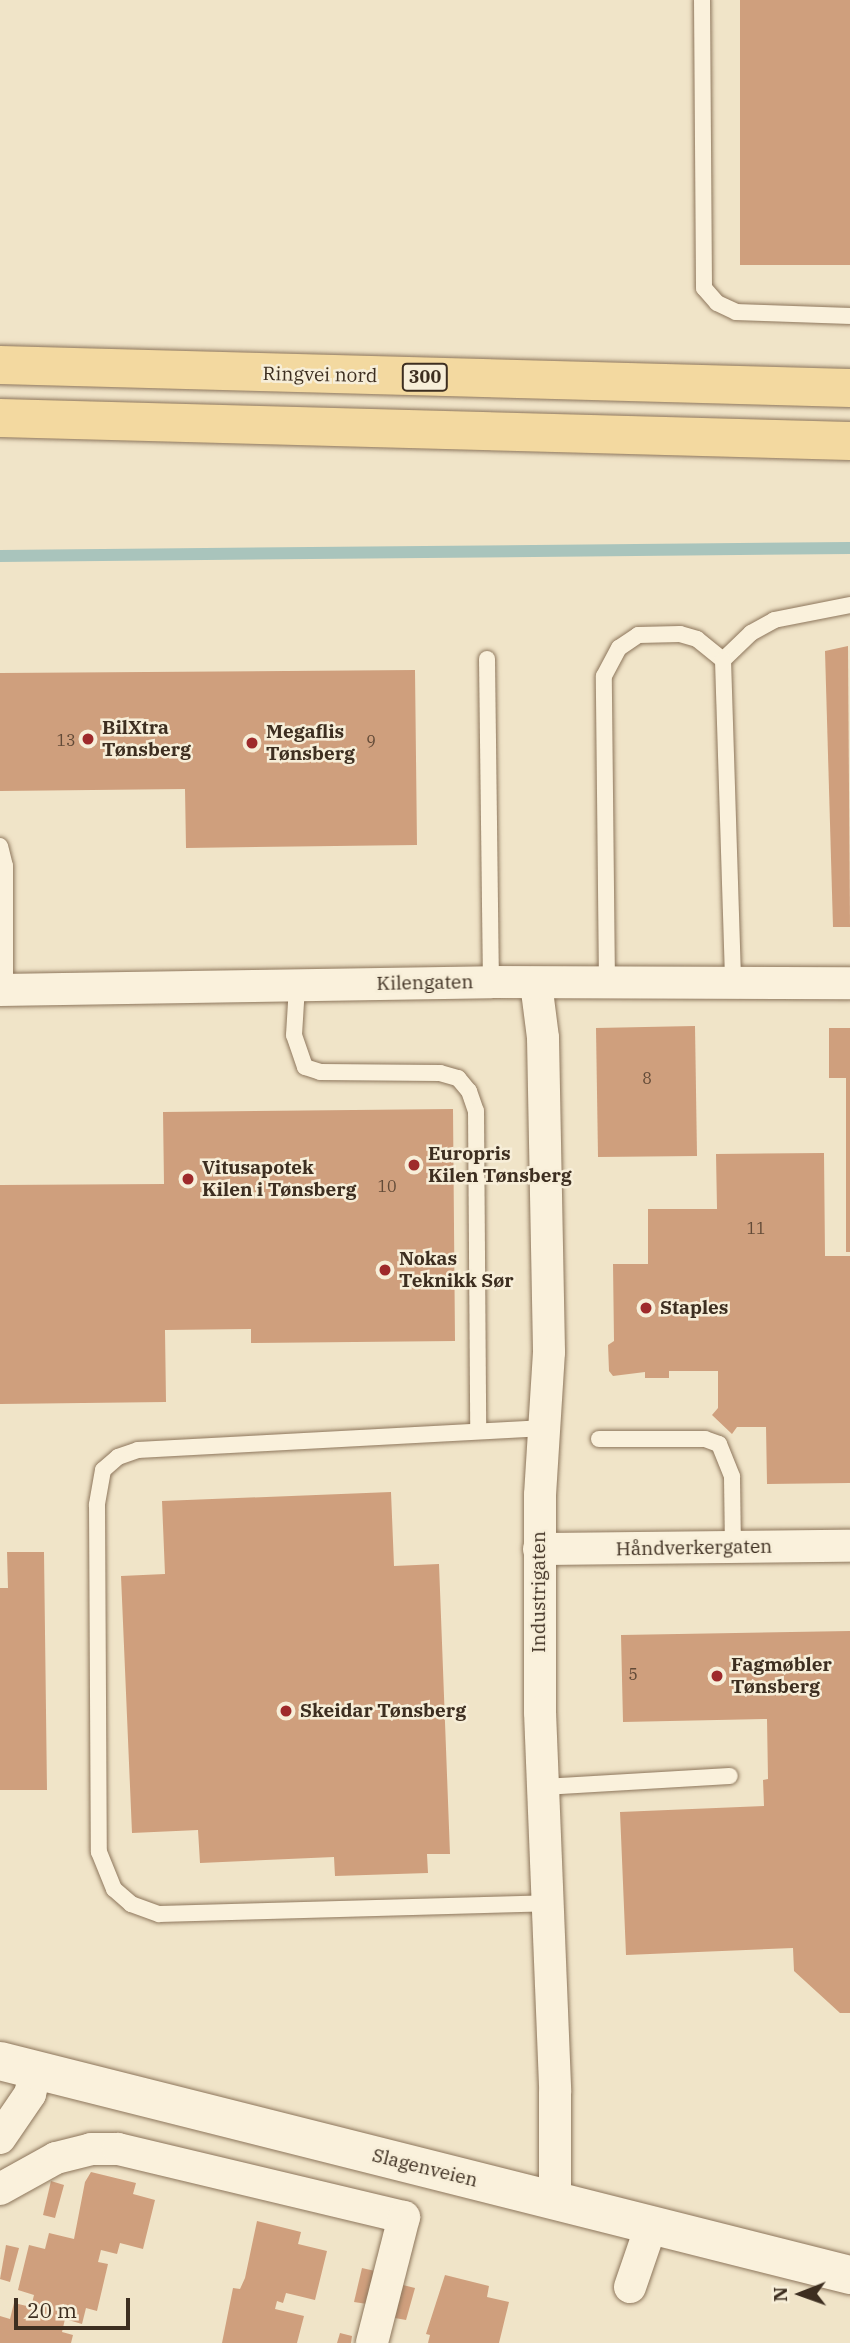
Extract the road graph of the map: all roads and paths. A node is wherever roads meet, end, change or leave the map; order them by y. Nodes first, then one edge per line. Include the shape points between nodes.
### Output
1 (702, 0) edge
2 (850, 316) edge
3 (0, 365) edge
4 (850, 388) edge
5 (0, 418) edge
6 (850, 441) edge
7 (850, 605) edge
8 (486, 659) dead end
9 (723, 660) junction
10 (0, 846) edge
11 (491, 982) junction
12 (733, 983) junction
13 (536, 984) junction
14 (607, 984) junction
15 (850, 984) edge
16 (297, 986) junction
17 (2, 989) edge
18 (545, 1427) junction
19 (478, 1431) junction
20 (599, 1439) dead end
21 (850, 1546) edge
22 (733, 1547) junction
23 (539, 1549) junction
24 (730, 1776) dead end
25 (543, 1787) junction
26 (548, 1903) junction
27 (18, 2066) edge
28 (0, 2138) edge
29 (0, 2189) edge
30 (555, 2201) junction
31 (651, 2226) junction
32 (850, 2276) edge
33 (630, 2287) dead end
34 (372, 2343) edge

1 - 2 lane via 704,288 717,303 736,312
3 - 4 main road, Ringvei nord / 300
5 - 6 main road
7 - 9 lane via 774,620 751,633
8 - 11 lane
9 - 12 lane
9 - 14 lane via 697,639 680,634 638,635 619,648 604,676
10 - 17 lane via 5,866
11 - 13 street, Kilengaten
11 - 16 street, Kilengaten
12 - 14 street, Kilengaten
12 - 15 street, Kilengaten
13 - 14 street, Kilengaten
13 - 18 street, Industrigaten via 544,1051 549,1352
16 - 17 street, Kilengaten
16 - 19 lane via 294,1035 305,1067 320,1073 440,1073 458,1078 469,1091 476,1111
18 - 19 lane
18 - 23 street, Industrigaten
19 - 26 lane via 138,1450 118,1457 103,1470 97,1487 99,1852 114,1889 131,1904 159,1914
20 - 22 lane via 705,1439 719,1444 732,1477
21 - 22 street, Håndverkergaten
22 - 23 street, Håndverkergaten
23 - 25 street, Industrigaten
24 - 25 lane
25 - 26 street, Industrigaten
26 - 30 street, Industrigaten
27 - 28 street via 30,2094
27 - 30 main road, Slagenveien
29 - 34 street via 56,2158 91,2149 118,2149 404,2217
30 - 31 main road, Slagenveien
31 - 32 main road, Slagenveien
31 - 33 street

